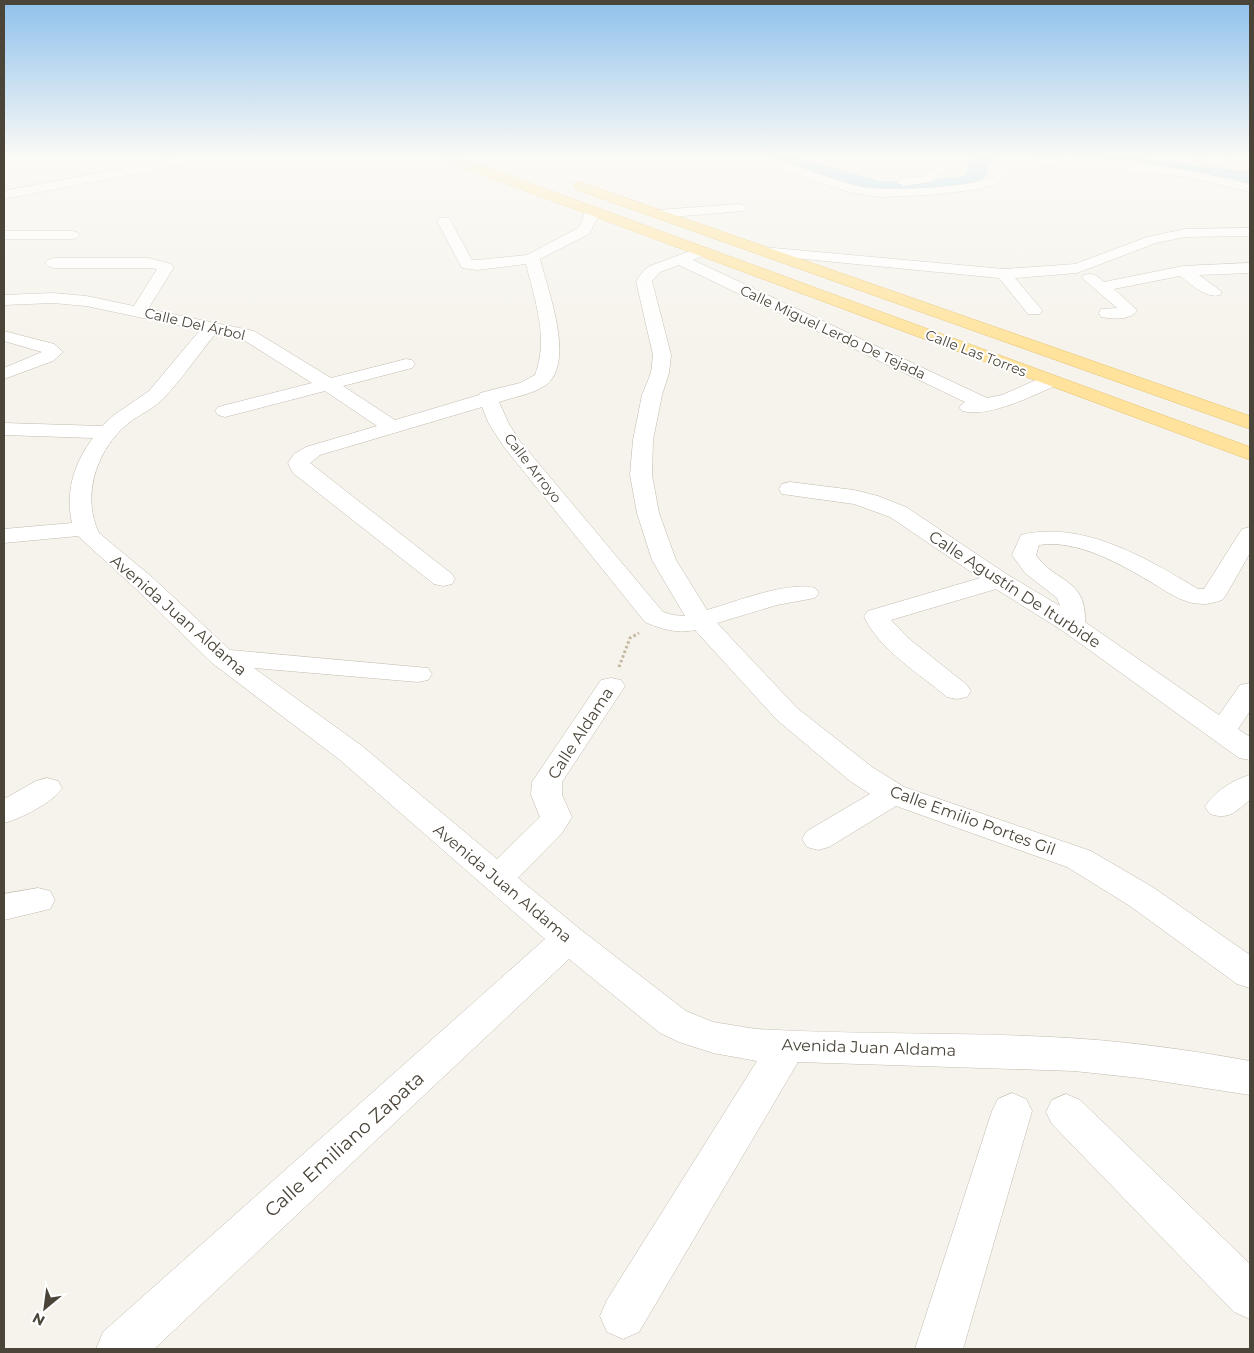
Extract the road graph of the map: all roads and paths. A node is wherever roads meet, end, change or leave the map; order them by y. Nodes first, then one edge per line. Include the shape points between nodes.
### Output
1 (444, 221) dead end
2 (589, 221) edge
3 (616, 221) edge
4 (679, 221) edge
5 (1227, 232) junction
6 (1250, 232) edge
7 (8, 237) edge
8 (1250, 247) edge
9 (763, 251) junction
10 (692, 255) junction
11 (38, 257) dead end
12 (532, 259) junction
13 (53, 264) dead end
14 (1077, 268) junction
15 (1250, 268) edge
16 (1183, 271) junction
17 (1004, 274) junction
18 (1101, 287) junction
19 (1214, 292) dead end
20 (4, 300) edge
21 (1034, 310) dead end
22 (139, 311) junction
23 (1107, 314) dead end
24 (212, 327) junction
25 (4, 336) edge
26 (406, 364) dead end
27 (4, 374) edge
28 (1050, 381) junction
29 (329, 385) junction
30 (487, 397) junction
31 (986, 405) junction
32 (957, 408) dead end
33 (225, 412) dead end
34 (1250, 423) edge
35 (392, 427) junction
36 (4, 429) edge
37 (107, 432) junction
38 (1250, 454) edge
39 (790, 489) dead end
40 (84, 528) junction
41 (1250, 534) edge
42 (4, 536) edge
43 (1243, 560) edge
44 (443, 579) dead end
45 (999, 580) junction
46 (806, 593) dead end
47 (700, 620) junction
48 (669, 623) junction
49 (1072, 625) junction
50 (222, 657) junction
51 (416, 664) dead end
52 (611, 686) joint
53 (957, 690) dead end
54 (1250, 691) edge
55 (1222, 732) junction
56 (1250, 751) edge
57 (1250, 786) edge
58 (47, 788) dead end
59 (893, 794) junction
60 (1222, 807) dead end
61 (4, 812) edge
62 (818, 839) dead end
63 (498, 878) junction
64 (38, 900) dead end
65 (4, 907) edge
66 (568, 939) junction
67 (1250, 974) edge
68 (787, 1046) junction
69 (1250, 1078) edge
70 (1012, 1111) dead end
71 (1066, 1112) dead end
72 (1250, 1296) edge
73 (623, 1316) dead end
74 (120, 1349) edge
75 (939, 1349) edge

1 - 12 street via 467,264 477,266
2 - 12 street via 584,231
3 - 10 main road, Calle Las Torres
4 - 9 main road, Calle Las Torres
5 - 6 street
5 - 8 street
5 - 14 street via 1152,240
7 - 11 street via 72,236
9 - 17 street
9 - 34 main road, Calle Las Torres
10 - 28 main road, Calle Las Torres
10 - 31 street, Calle Miguel Lerdo De Tejada
10 - 47 street, Calle Emilio Portes Gil via 655,269 644,281 662,355 643,440 641,475 648,513 664,560
12 - 30 street via 551,335 550,356 544,376 528,387
13 - 22 street via 149,263 166,267
14 - 17 street
14 - 18 street
15 - 16 street
16 - 18 street
16 - 19 street
17 - 21 street
18 - 23 street via 1129,310
20 - 22 street, Calle Del Árbol via 71,299
22 - 24 street, Calle Del Árbol
24 - 29 street, Calle Del Árbol via 255,338
24 - 37 street via 155,396
25 - 27 street via 54,352
26 - 29 street
28 - 31 street via 1007,400
28 - 38 main road, Calle Las Torres
29 - 33 street
29 - 35 street, Calle Del Árbol
30 - 35 street
30 - 48 street, Calle Arroyo via 511,443 650,614
31 - 32 street
35 - 44 street via 313,451 299,463 301,468
36 - 37 street
37 - 40 street via 93,452 85,472 79,513
39 - 45 street, Calle Agustín De Iturbide via 854,497 898,512
40 - 42 street
40 - 50 street, Avenida Juan Aldama
41 - 43 street
43 - 49 street via 1213,595 1204,597 1191,595 1108,552 1060,537 1029,540 1024,555 1028,564 1056,583 1072,602
45 - 49 street, Calle Agustín De Iturbide
45 - 53 street via 877,616 879,623 899,643
46 - 47 street via 774,598
47 - 48 street via 680,625
47 - 59 street, Calle Emilio Portes Gil via 787,714 861,774
48 - 52 path, Calle Aldama via 630,638
49 - 55 street, Calle Agustín De Iturbide
50 - 51 street via 349,668
50 - 63 street, Avenida Juan Aldama via 351,753
52 - 63 street, Calle Aldama via 547,782 546,795 556,817 552,825
54 - 55 street
55 - 56 street, Calle Agustín De Iturbide
57 - 60 street
58 - 61 street
59 - 62 street
59 - 67 street, Calle Emilio Portes Gil via 1079,859 1142,897
63 - 66 street, Avenida Juan Aldama
64 - 65 street
66 - 68 street, Avenida Juan Aldama via 673,1022 689,1031 707,1037
66 - 74 street, Calle Emiliano Zapata
68 - 69 street, Avenida Juan Aldama via 1055,1053
68 - 73 street
70 - 75 street
71 - 72 street

